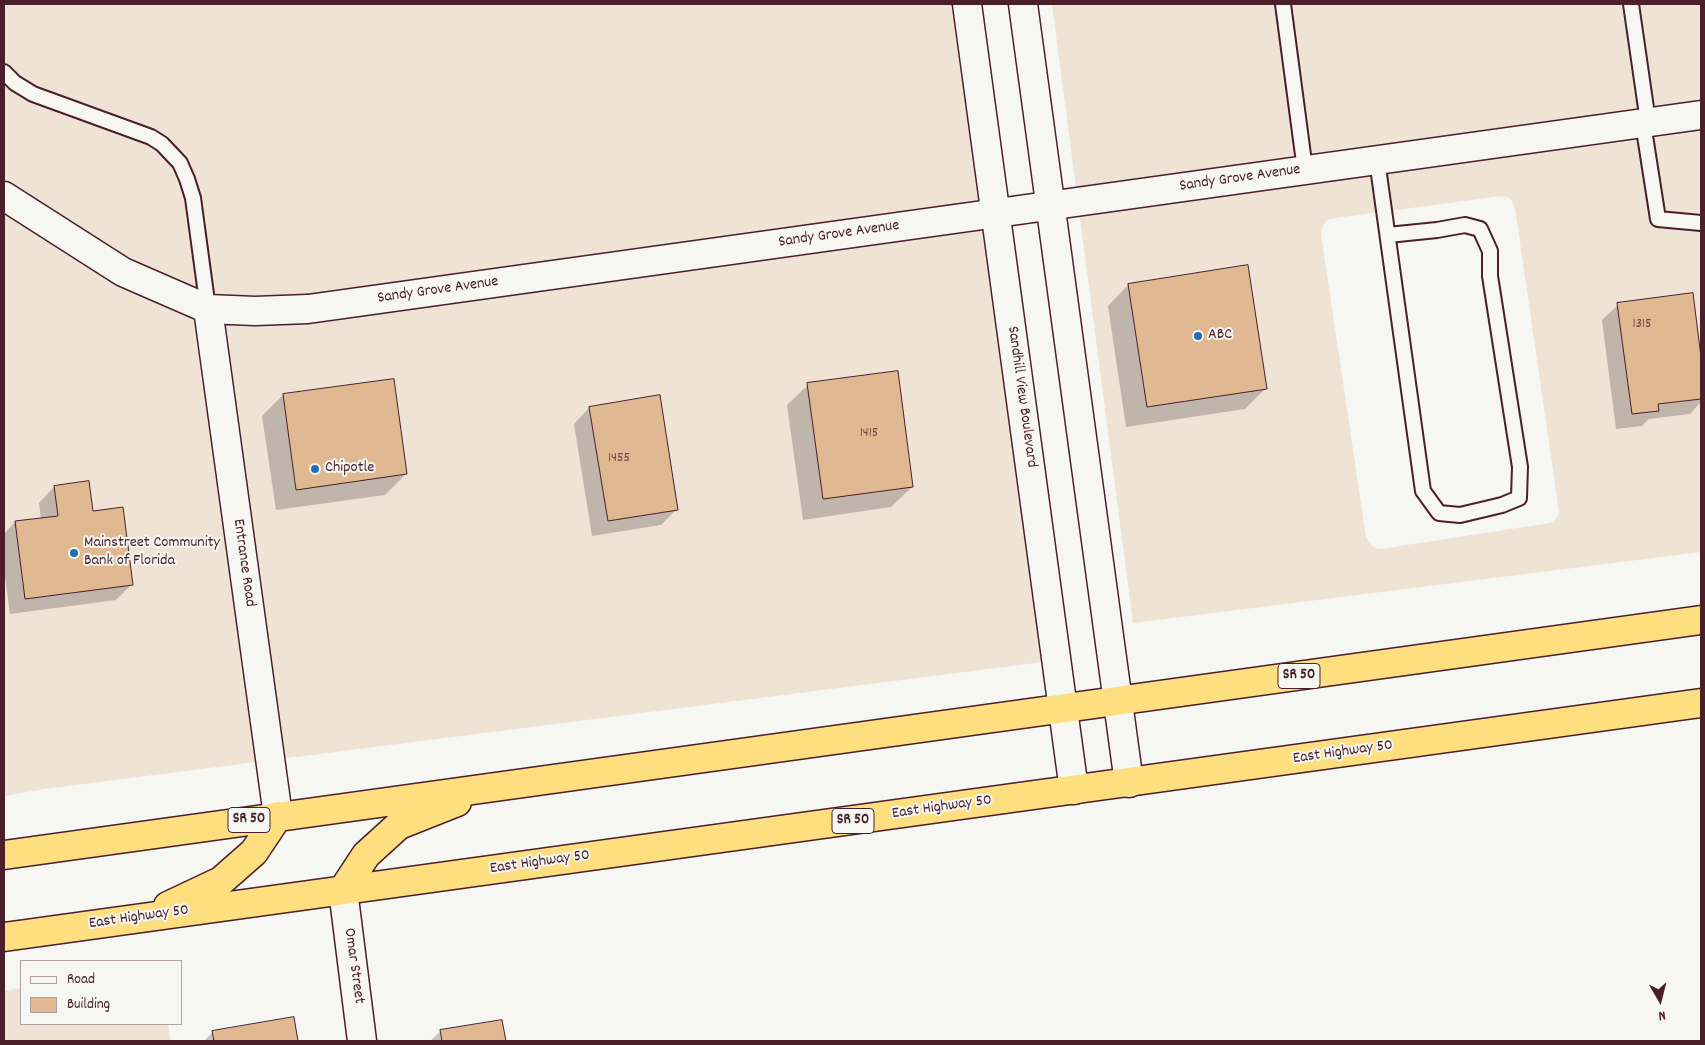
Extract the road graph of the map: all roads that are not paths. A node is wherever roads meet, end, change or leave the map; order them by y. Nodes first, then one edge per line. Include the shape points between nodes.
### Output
1 (968, 4) edge
2 (1023, 4) edge
3 (1283, 4) edge
4 (1631, 4) edge
5 (4, 72) edge
6 (1701, 115) edge
7 (1645, 122) junction
8 (1377, 160) junction
9 (1305, 170) junction
10 (4, 196) edge
11 (1051, 205) junction
12 (996, 213) junction
13 (1701, 223) edge
14 (1388, 235) junction
15 (208, 309) junction
16 (1701, 620) edge
17 (1118, 701) junction
18 (1701, 703) edge
19 (1064, 708) junction
20 (1129, 783) junction
21 (495, 786) junction
22 (1074, 790) junction
23 (278, 816) junction
24 (4, 855) edge
25 (342, 890) junction
26 (144, 917) junction
27 (4, 938) edge
28 (362, 1041) edge

1 - 12 street, Sandhill View Boulevard
2 - 11 street
3 - 9 lane
4 - 7 lane
5 - 15 lane via 33,94 151,137 172,153 180,163 193,198
6 - 7 street, Sandy Grove Avenue
7 - 8 street, Sandy Grove Avenue
7 - 13 lane via 1658,219
8 - 9 street, Sandy Grove Avenue
8 - 14 lane
9 - 11 street, Sandy Grove Avenue
10 - 15 street, Sandy Grove Avenue via 123,272
11 - 12 street, Sandy Grove Avenue
11 - 17 street
12 - 15 street, Sandy Grove Avenue via 308,309
12 - 19 street, Sandhill View Boulevard
14 - 14 lane via 1423,491 1439,514 1460,516 1520,498 1520,467 1490,276 1490,251 1480,229 1465,225
15 - 23 street, Entrance Road
16 - 17 highway, SR 50
17 - 19 highway, SR 50
17 - 20 street
18 - 20 highway, East Highway 50 / SR 50
19 - 21 highway, SR 50
19 - 22 street, Sandhill View Boulevard
20 - 22 highway, East Highway 50 / SR 50
21 - 23 highway, SR 50
21 - 25 highway via 399,825 366,855
22 - 25 highway, East Highway 50 / SR 50
23 - 24 highway, SR 50
23 - 26 highway via 254,852 221,881
25 - 26 highway, East Highway 50 / SR 50
25 - 28 street, Omar Street
26 - 27 highway, East Highway 50 / SR 50

